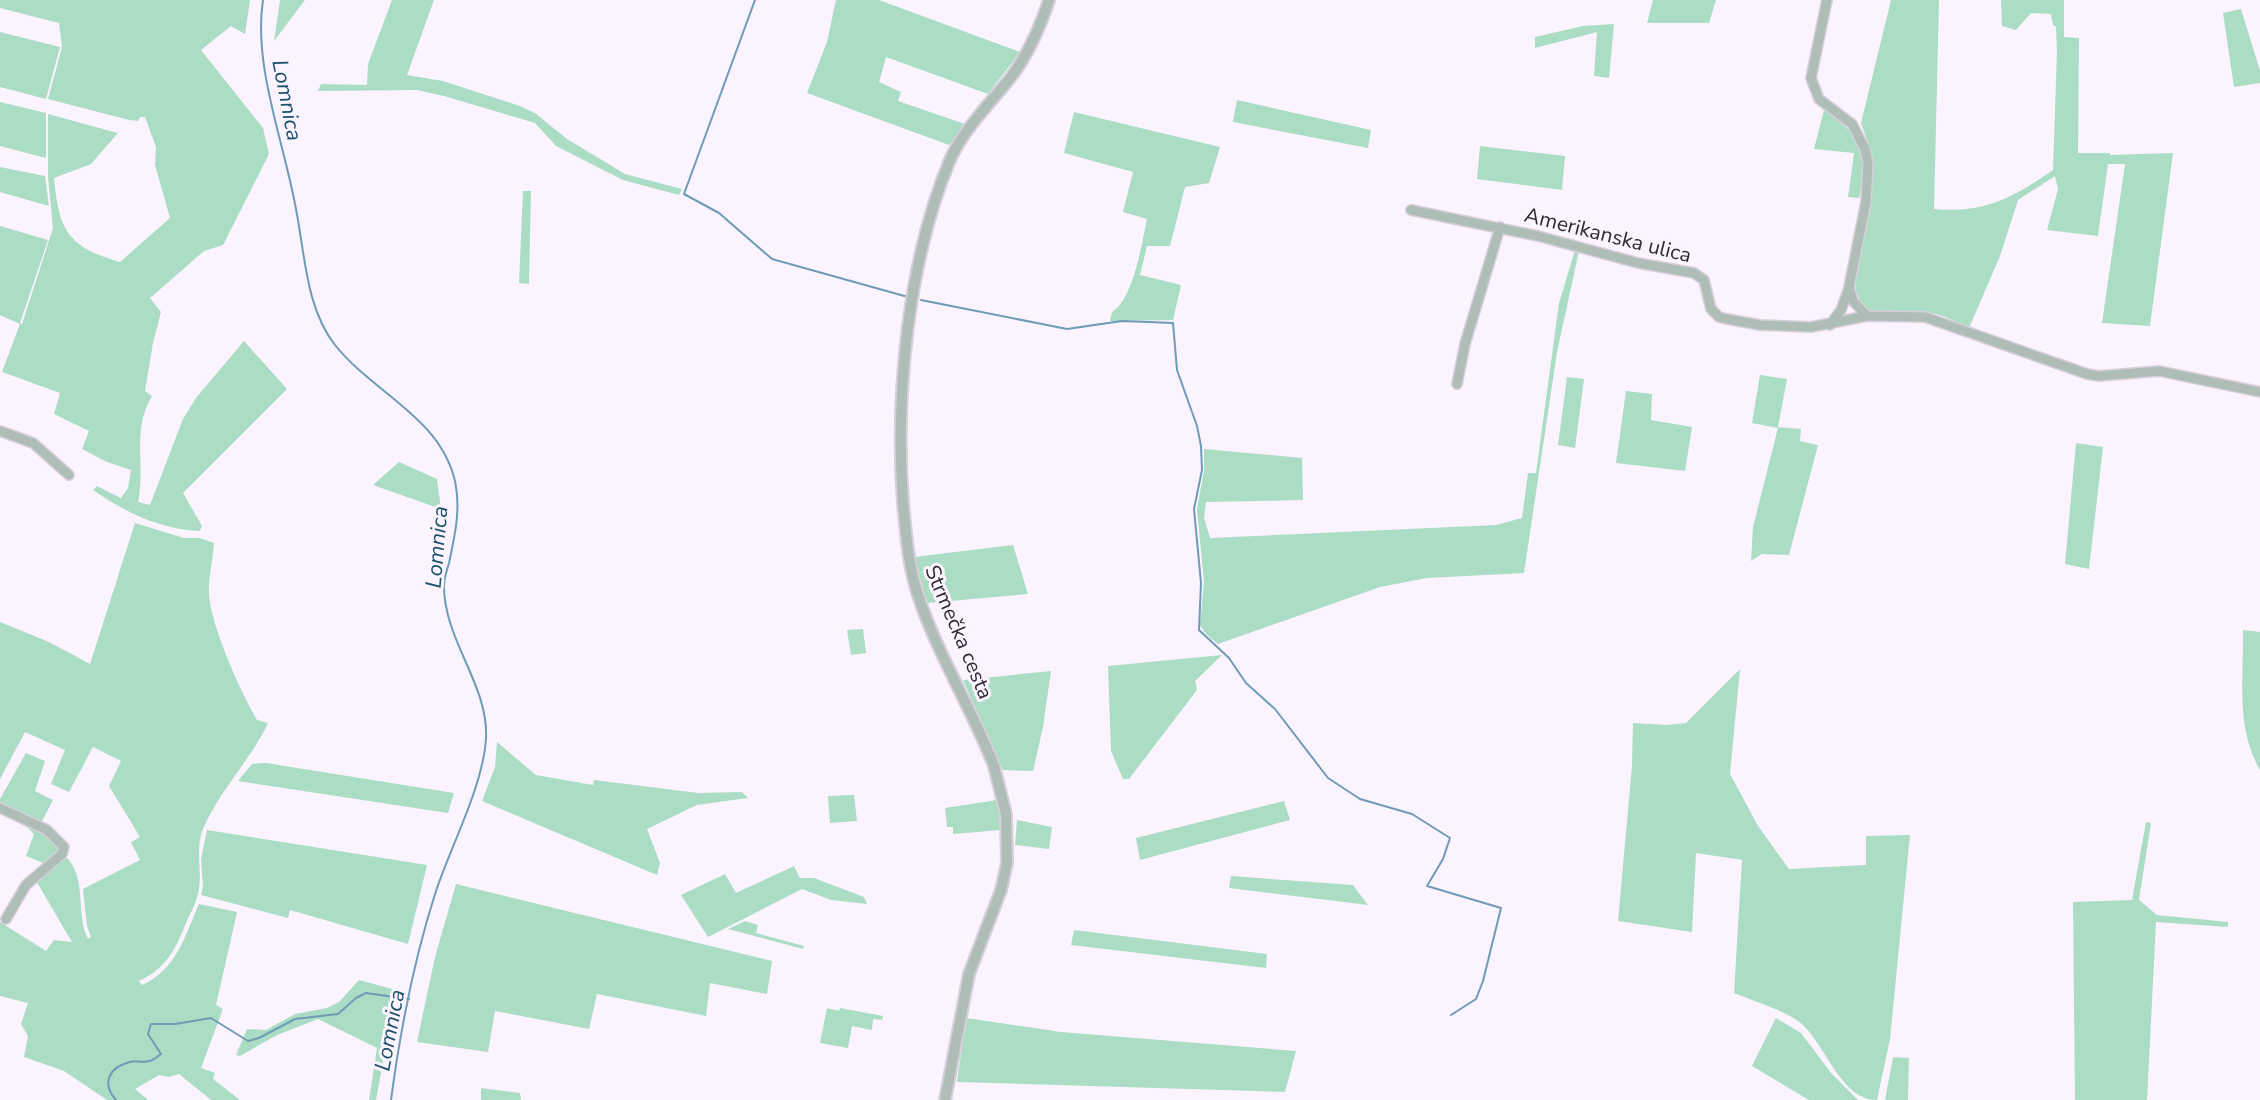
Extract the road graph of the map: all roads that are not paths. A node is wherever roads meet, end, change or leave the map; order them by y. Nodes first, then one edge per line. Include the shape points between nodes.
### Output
1 (1049, 0) edge
2 (1827, 0) edge
3 (1411, 210) dead end
4 (1500, 227) junction
5 (1849, 287) junction
6 (1867, 316) junction
7 (1830, 325) junction
8 (1457, 384) dead end
9 (2260, 392) edge
10 (0, 431) edge
11 (69, 476) dead end
12 (0, 808) edge
13 (6, 919) dead end
14 (945, 1100) edge

1 - 14 street, Strmečka cesta via 1028,52 964,133 951,159 924,246 904,363 900,439 911,572 995,768 1008,831 1005,876 969,974
2 - 5 street via 1812,70 1813,87 1825,105 1852,124 1868,163 1866,202
3 - 4 street, Amerikanska ulica
4 - 7 street, Amerikanska ulica via 1638,263 1694,273 1704,280 1711,309 1719,317 1760,325
4 - 8 street
5 - 6 street via 1853,301
5 - 7 street via 1841,310
6 - 7 street, Amerikanska ulica
6 - 9 street, Amerikanska ulica via 1934,319 2087,374 2159,371
10 - 11 street via 33,443
12 - 13 street via 47,830 64,847 62,854 26,885

